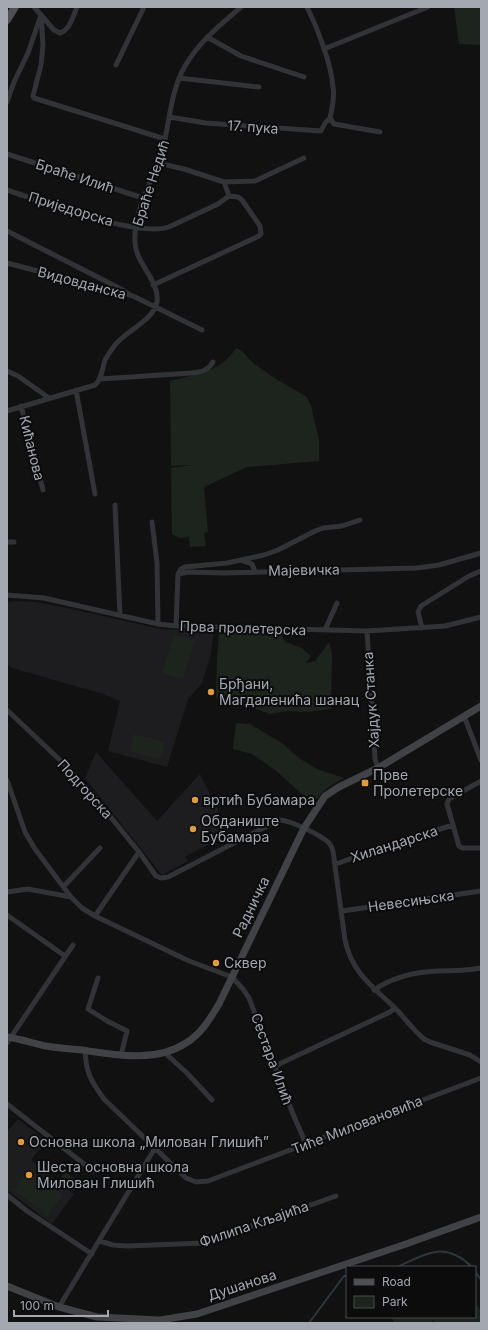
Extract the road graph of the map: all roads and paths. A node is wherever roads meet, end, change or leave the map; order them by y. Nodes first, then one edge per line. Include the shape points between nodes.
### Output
1 (15, 7) edge
2 (34, 7) edge
3 (77, 7) edge
4 (144, 7) edge
5 (241, 7) edge
6 (307, 7) edge
7 (428, 7) edge
8 (41, 15) junction
9 (7, 20) edge
10 (207, 36) junction
11 (324, 49) junction
12 (116, 65) dead end
13 (304, 77) dead end
14 (179, 78) junction
15 (259, 87) dead end
16 (7, 102) edge
17 (169, 117) junction
18 (330, 118) junction
19 (380, 132) dead end
20 (165, 139) junction
21 (7, 154) edge
22 (304, 158) dead end
23 (158, 163) junction
24 (224, 182) junction
25 (7, 190) edge
26 (229, 196) junction
27 (143, 198) junction
28 (135, 228) junction
29 (7, 231) edge
30 (7, 262) edge
31 (154, 285) junction
32 (132, 296) junction
33 (155, 306) junction
34 (202, 330) dead end
35 (213, 362) dead end
36 (7, 371) edge
37 (100, 379) junction
38 (76, 390) junction
39 (49, 398) junction
40 (21, 406) junction
41 (7, 411) edge
42 (43, 490) dead end
43 (95, 494) dead end
44 (115, 505) dead end
45 (360, 520) dead end
46 (152, 522) dead end
47 (7, 542) edge
48 (14, 542) dead end
49 (481, 553) edge
50 (242, 560) junction
51 (481, 571) edge
52 (255, 572) junction
53 (178, 574) junction
54 (7, 596) edge
55 (337, 603) dead end
56 (120, 615) junction
57 (481, 617) edge
58 (158, 624) junction
59 (176, 626) junction
60 (422, 628) junction
61 (325, 630) junction
62 (367, 631) junction
63 (481, 706) edge
64 (7, 710) edge
65 (464, 716) junction
66 (481, 760) edge
67 (378, 768) junction
68 (7, 780) edge
69 (481, 781) edge
70 (453, 825) junction
71 (304, 828) junction
72 (100, 848) dead end
73 (481, 848) edge
74 (139, 852) junction
75 (336, 864) junction
76 (64, 886) junction
77 (481, 891) edge
78 (7, 892) edge
79 (71, 897) junction
80 (342, 911) junction
81 (7, 915) edge
82 (95, 916) junction
83 (73, 945) dead end
84 (65, 956) junction
85 (481, 968) edge
86 (232, 977) junction
87 (98, 978) dead end
88 (374, 990) junction
89 (395, 1008) junction
90 (8, 1039) edge
91 (84, 1051) junction
92 (165, 1053) junction
93 (121, 1055) junction
94 (481, 1062) edge
95 (275, 1066) junction
96 (481, 1078) edge
97 (212, 1100) dead end
98 (7, 1104) edge
99 (306, 1144) junction
100 (155, 1148) junction
101 (93, 1171) dead end
102 (7, 1195) edge
103 (336, 1196) dead end
104 (481, 1216) edge
105 (100, 1241) junction
106 (92, 1254) junction
107 (7, 1286) edge
108 (59, 1307) junction
109 (102, 1321) edge

1 - 9 main road
2 - 8 street
3 - 8 street via 62,33 54,30
4 - 12 street
5 - 10 street, Браће Недић
6 - 11 street
7 - 11 street
8 - 16 street
8 - 20 street via 43,45 34,98
10 - 13 street via 241,56
10 - 14 street, Браће Недић via 193,53
11 - 18 street via 333,87
14 - 15 street
14 - 17 street, Браће Недић
17 - 18 street, 17. пука via 206,123 321,131
17 - 20 street, Браће Недић
18 - 19 street via 334,124
20 - 23 street, Браће Недић
21 - 27 street, Браће Илић
22 - 24 street via 256,181
23 - 24 street
23 - 27 street, Браће Недић
24 - 26 street
25 - 28 street, Приједорска
26 - 28 street, Приједорска via 218,204 164,229
26 - 31 street via 242,200 260,226 261,234
27 - 28 street, Браће Недић
28 - 31 street, Браће Недић via 136,249
29 - 32 street via 121,288
30 - 32 street, Видовданска
31 - 33 street, Браће Недић via 157,297
32 - 33 street, Видовданска
33 - 34 street, Видовданска
33 - 37 street via 150,315 110,351
35 - 37 street via 208,369 191,373
36 - 39 street
37 - 38 street via 90,387
38 - 39 street
38 - 43 street
39 - 40 street
40 - 41 street
40 - 42 street, Кићанова
44 - 56 street
45 - 50 street via 342,526 323,528 278,550
46 - 58 street via 157,569
47 - 48 street
49 - 52 street, Мајевичка via 439,565 417,568
50 - 52 street via 252,564
50 - 53 street via 185,567 180,569
51 - 60 street via 421,606 418,612
52 - 53 street, Мајевичка
53 - 59 street
54 - 56 street, Прва пролетерска via 44,598
55 - 61 street
56 - 58 street, Прва пролетерска
57 - 60 street, Прва пролетерска via 445,626
58 - 59 street, Прва пролетерска
59 - 61 street, Прва пролетерска
60 - 62 street, Прва пролетерска
61 - 62 street, Прва пролетерска
62 - 67 street, Хајдук Станка via 375,759
63 - 65 street, Радничка
64 - 74 street, Подгорска via 78,778
65 - 66 street
65 - 67 street, Радничка
67 - 71 street, Радничка via 330,792 321,801
68 - 76 street via 25,832
69 - 70 street via 448,800
70 - 73 street via 459,846
70 - 75 street, Хиландарска
71 - 74 street, Подгорска via 279,820 168,877 156,876
71 - 75 street via 330,843
71 - 86 street, Радничка
72 - 76 street
74 - 82 street
75 - 80 street
76 - 79 street
77 - 80 street, Невесињска
78 - 79 street via 28,889
79 - 82 street
80 - 88 street via 348,955
81 - 84 street
82 - 86 street
83 - 84 street
84 - 90 street
85 - 88 street via 419,973 393,979
86 - 92 street, Радничка via 216,1008 200,1031 186,1044
86 - 95 street, Сестара Илић via 249,998
87 - 93 street via 88,1009 127,1031
88 - 89 street
89 - 94 street via 424,1039 470,1055
89 - 95 street
90 - 91 street, Радничка
91 - 93 street, Радничка
91 - 100 street, Тиће Миловановића via 86,1067 104,1099
92 - 93 street, Радничка
92 - 97 street
95 - 99 street, Сестара Илић
96 - 99 street, Тиће Миловановића
98 - 101 street
99 - 100 street, Тиће Миловановића via 203,1182 186,1178
100 - 105 street
102 - 106 street
103 - 105 street, Филипа Кљајића via 204,1243 126,1246
104 - 109 street, Душанова via 406,1244 197,1314 160,1320
105 - 106 street
106 - 108 street
107 - 108 street, Душанова
108 - 109 street, Душанова

